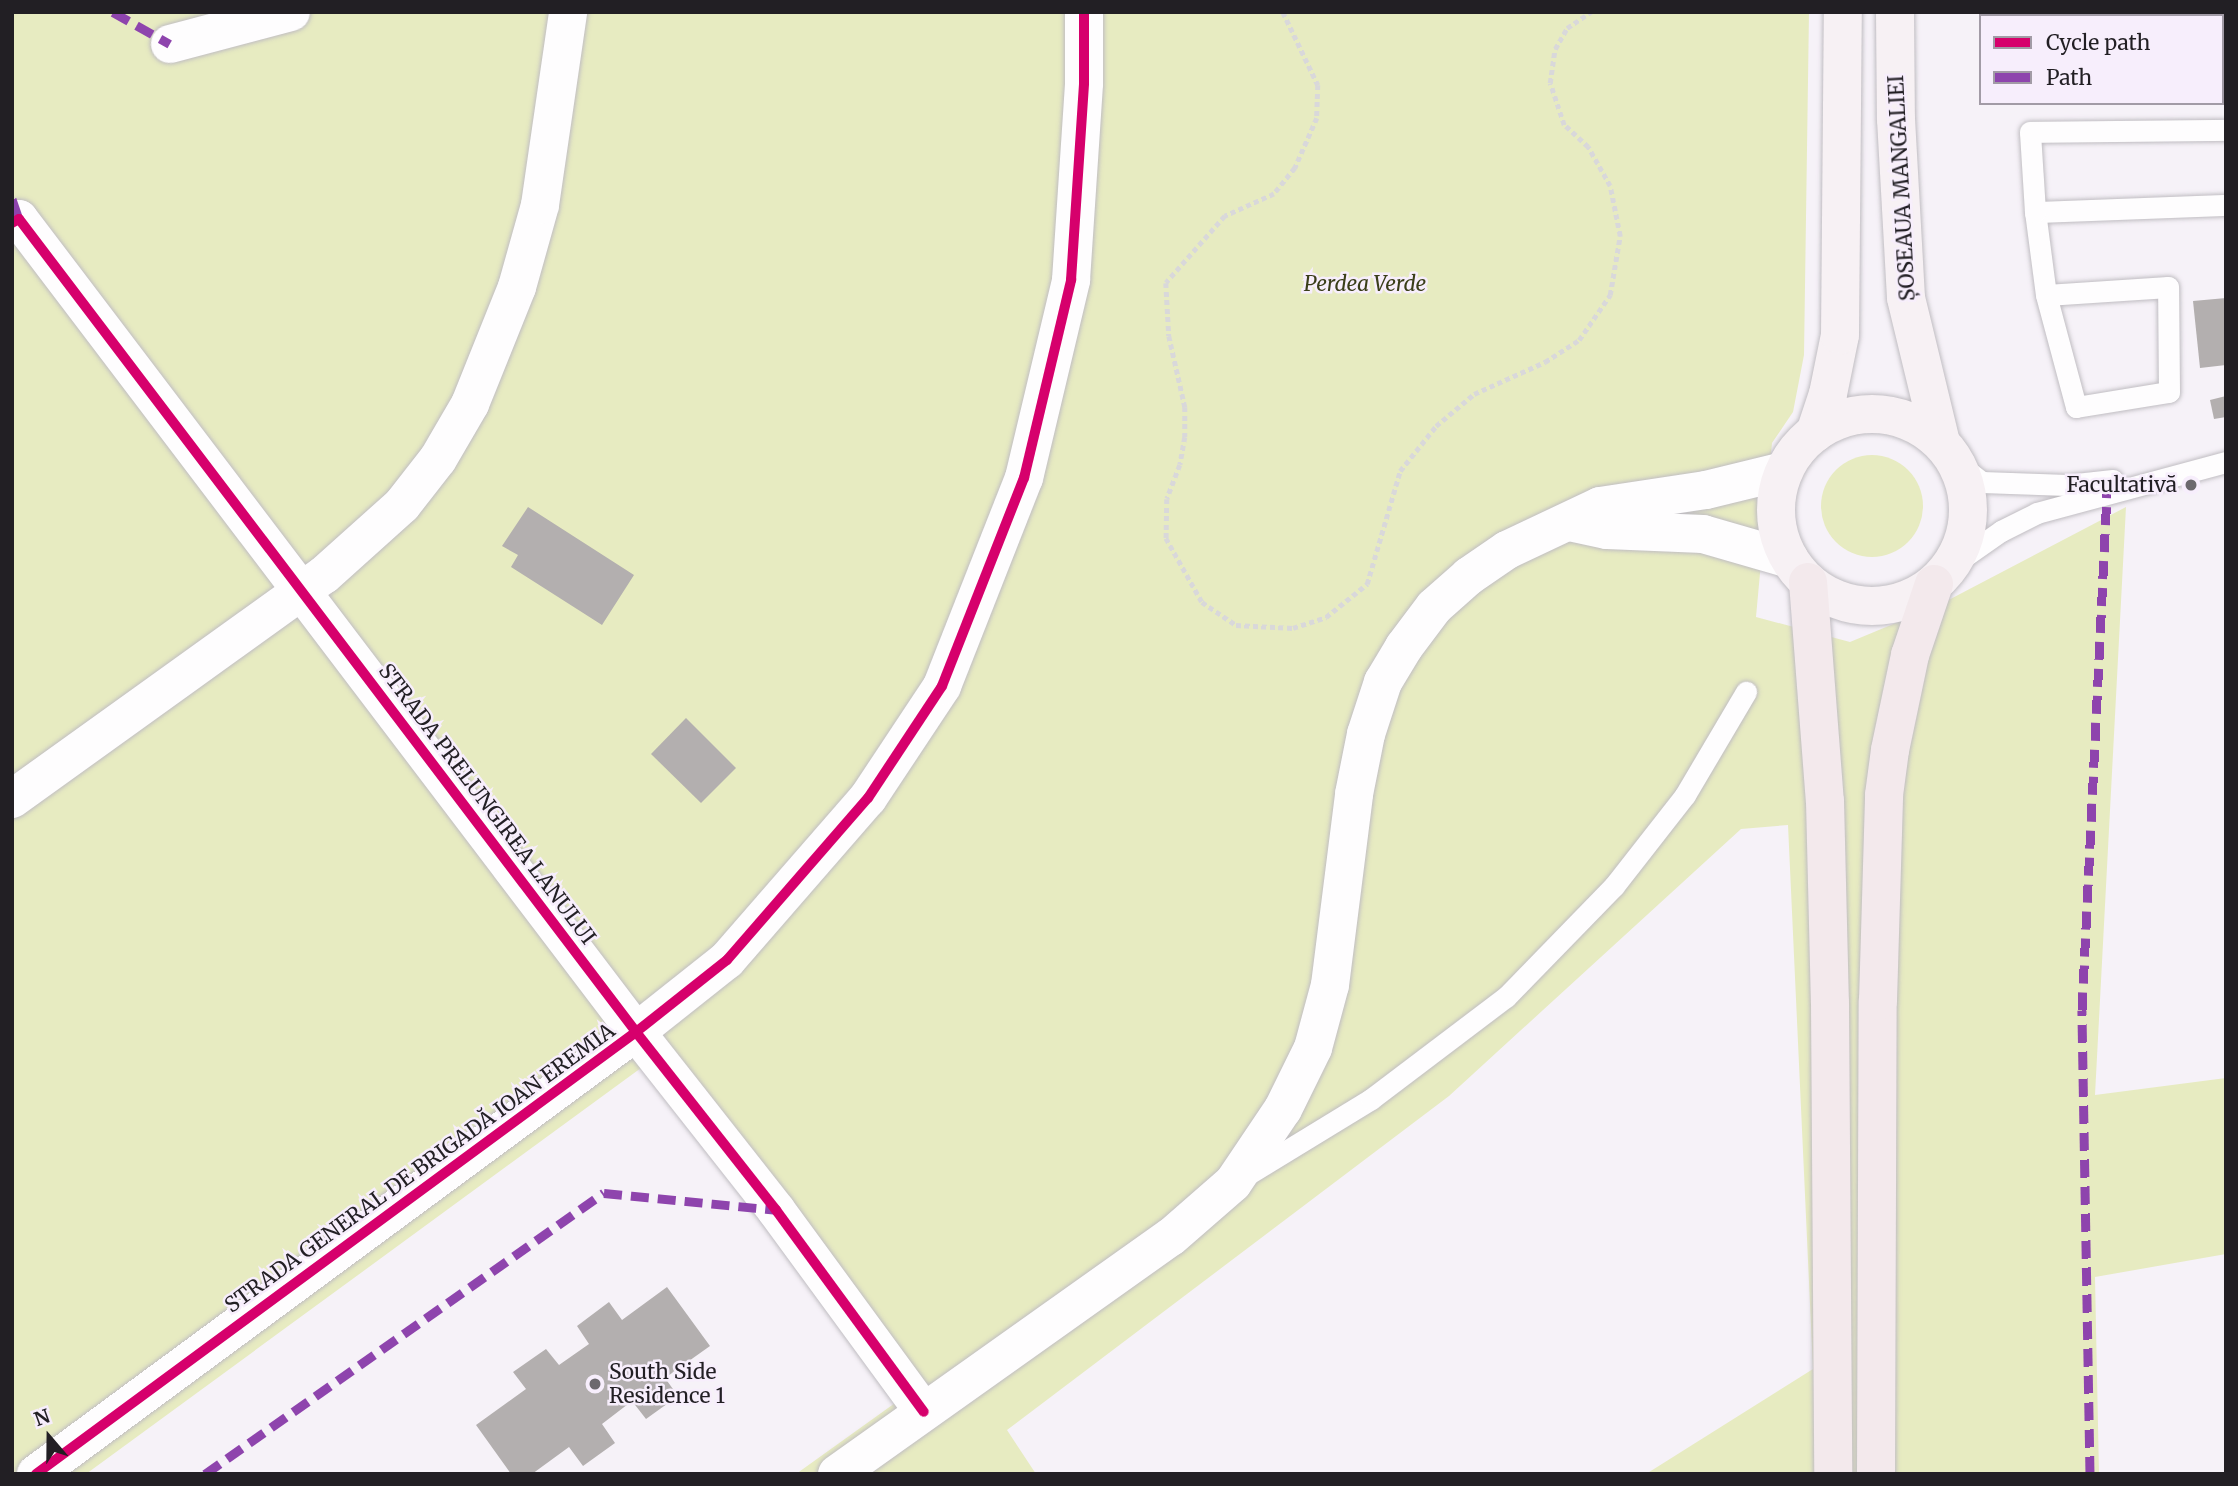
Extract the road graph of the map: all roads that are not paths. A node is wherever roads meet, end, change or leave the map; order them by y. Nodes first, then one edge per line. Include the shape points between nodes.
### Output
1 (291, 12) edge
2 (568, 12) edge
3 (1084, 12) edge
4 (1843, 12) edge
5 (1895, 12) edge
6 (170, 44) dead end
7 (2226, 130) edge
8 (2226, 205) edge
9 (2035, 212) junction
10 (15, 221) edge
11 (2046, 295) junction
12 (1815, 433) junction
13 (1949, 452) junction
14 (2226, 462) edge
15 (1784, 471) junction
16 (2171, 474) junction
17 (1569, 522) junction
18 (1798, 570) junction
19 (1942, 575) junction
20 (301, 591) junction
21 (1746, 692) dead end
22 (12, 799) edge
23 (636, 1032) junction
24 (1233, 1183) junction
25 (924, 1412) junction
26 (36, 1474) edge
27 (837, 1474) edge
28 (1833, 1474) edge
29 (1876, 1474) edge

1 - 6 street
2 - 20 street via 540,205 517,287 470,404 438,458 402,505
3 - 23 street, STRADA GENERAL DE BRIGADĂ IOAN EREMIA via 1071,280 1024,478 942,686 869,798 727,960
4 - 12 main road via 1840,335
5 - 13 main road, ȘOSEAUA MANGALIEI via 1906,299
7 - 9 lane via 2030,132
8 - 9 lane
9 - 11 lane
10 - 20 street, STRADA PRELUNGIREA LANULUI
11 - 11 lane via 2076,407 2169,392 2168,287
12 - 13 main road via 1838,421 1865,415 1896,417 1918,426
12 - 15 main road
13 - 16 lane via 1982,482 2067,485
13 - 19 main road via 1964,482 1969,511 1965,538
14 - 16 lane
15 - 17 street via 1706,490 1600,506
15 - 18 main road via 1777,496 1777,525
16 - 19 lane via 2037,513 2001,531
17 - 18 street via 1607,530 1703,534
17 - 24 street via 1507,550 1469,576 1434,607 1383,682 1354,794 1330,985 1313,1048 1283,1109
18 - 19 main road via 1835,599 1864,606 1901,602
18 - 28 highway via 1825,801
19 - 29 highway via 1910,655 1884,795 1878,1001
20 - 22 street
20 - 23 street, STRADA PRELUNGIREA LANULUI
21 - 24 lane via 1685,795 1622,876 1506,997 1371,1098
23 - 25 street, STRADA PRELUNGIREA LANULUI via 776,1210
23 - 26 street, STRADA GENERAL DE BRIGADĂ IOAN EREMIA
24 - 25 street via 1171,1237
25 - 27 street

